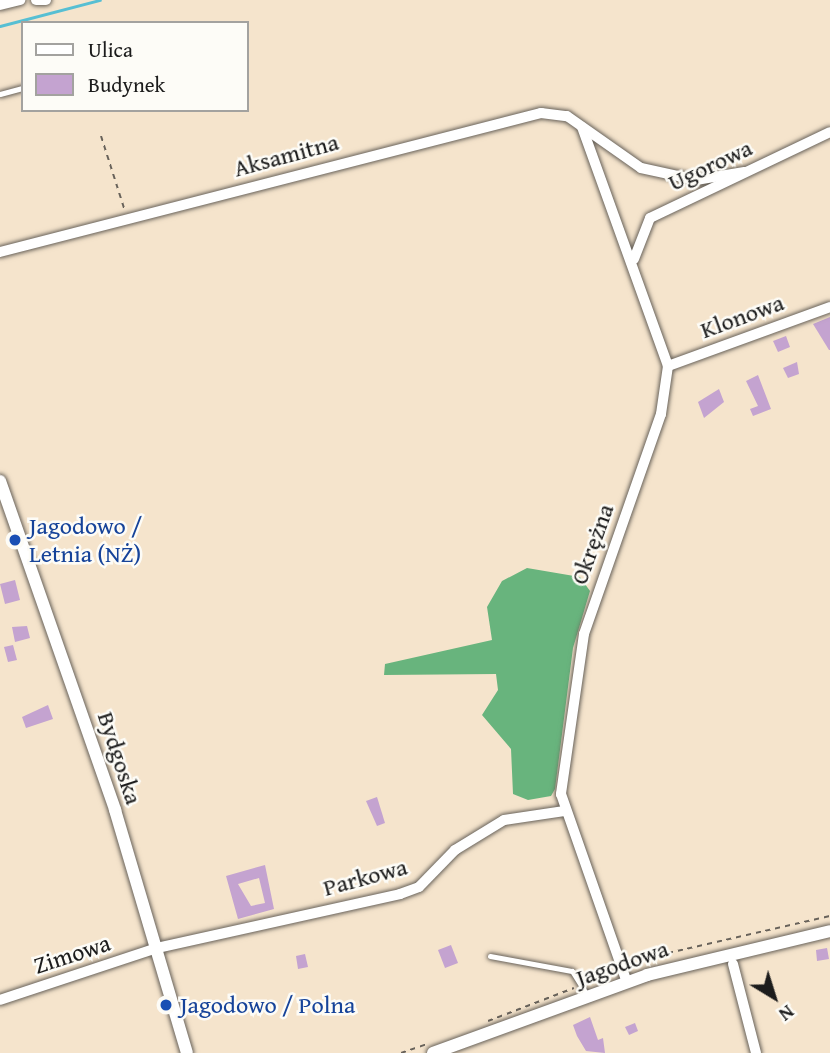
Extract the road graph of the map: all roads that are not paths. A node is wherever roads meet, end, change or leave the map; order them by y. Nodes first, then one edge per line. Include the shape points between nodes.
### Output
1 (20, 0) edge
2 (36, 0) edge
3 (46, 0) edge
4 (0, 5) edge
5 (21, 89) edge
6 (0, 94) edge
7 (582, 127) junction
8 (830, 132) edge
9 (744, 172) junction
10 (0, 252) edge
11 (634, 260) junction
12 (830, 307) edge
13 (668, 366) junction
14 (1, 486) edge
15 (564, 811) junction
16 (830, 930) edge
17 (157, 948) junction
18 (490, 957) dead end
19 (733, 964) dead end
20 (626, 982) junction
21 (588, 996) junction
22 (0, 1000) edge
23 (187, 1053) edge
24 (433, 1053) edge
25 (756, 1053) edge

1 - 4 street
2 - 3 street
5 - 6 lane
7 - 9 street, Aksamitna via 623,161 652,172 696,180
7 - 10 street, Aksamitna via 567,116 541,113
7 - 11 street, Okrężna
8 - 9 street, Ugorowa
9 - 11 street, Ugorowa via 650,218
11 - 13 street, Okrężna
12 - 13 street, Klonowa
13 - 15 street, Okrężna via 661,414 584,634
14 - 17 street, Bydgoska
15 - 17 street, Parkowa via 504,820 455,850 419,887 400,894
15 - 20 street, Okrężna
16 - 20 street, Jagodowa
17 - 22 street, Zimowa
17 - 23 street, Bydgoska
18 - 21 lane via 572,971
19 - 25 street
20 - 21 street, Jagodowa
21 - 24 street, Jagodowa

